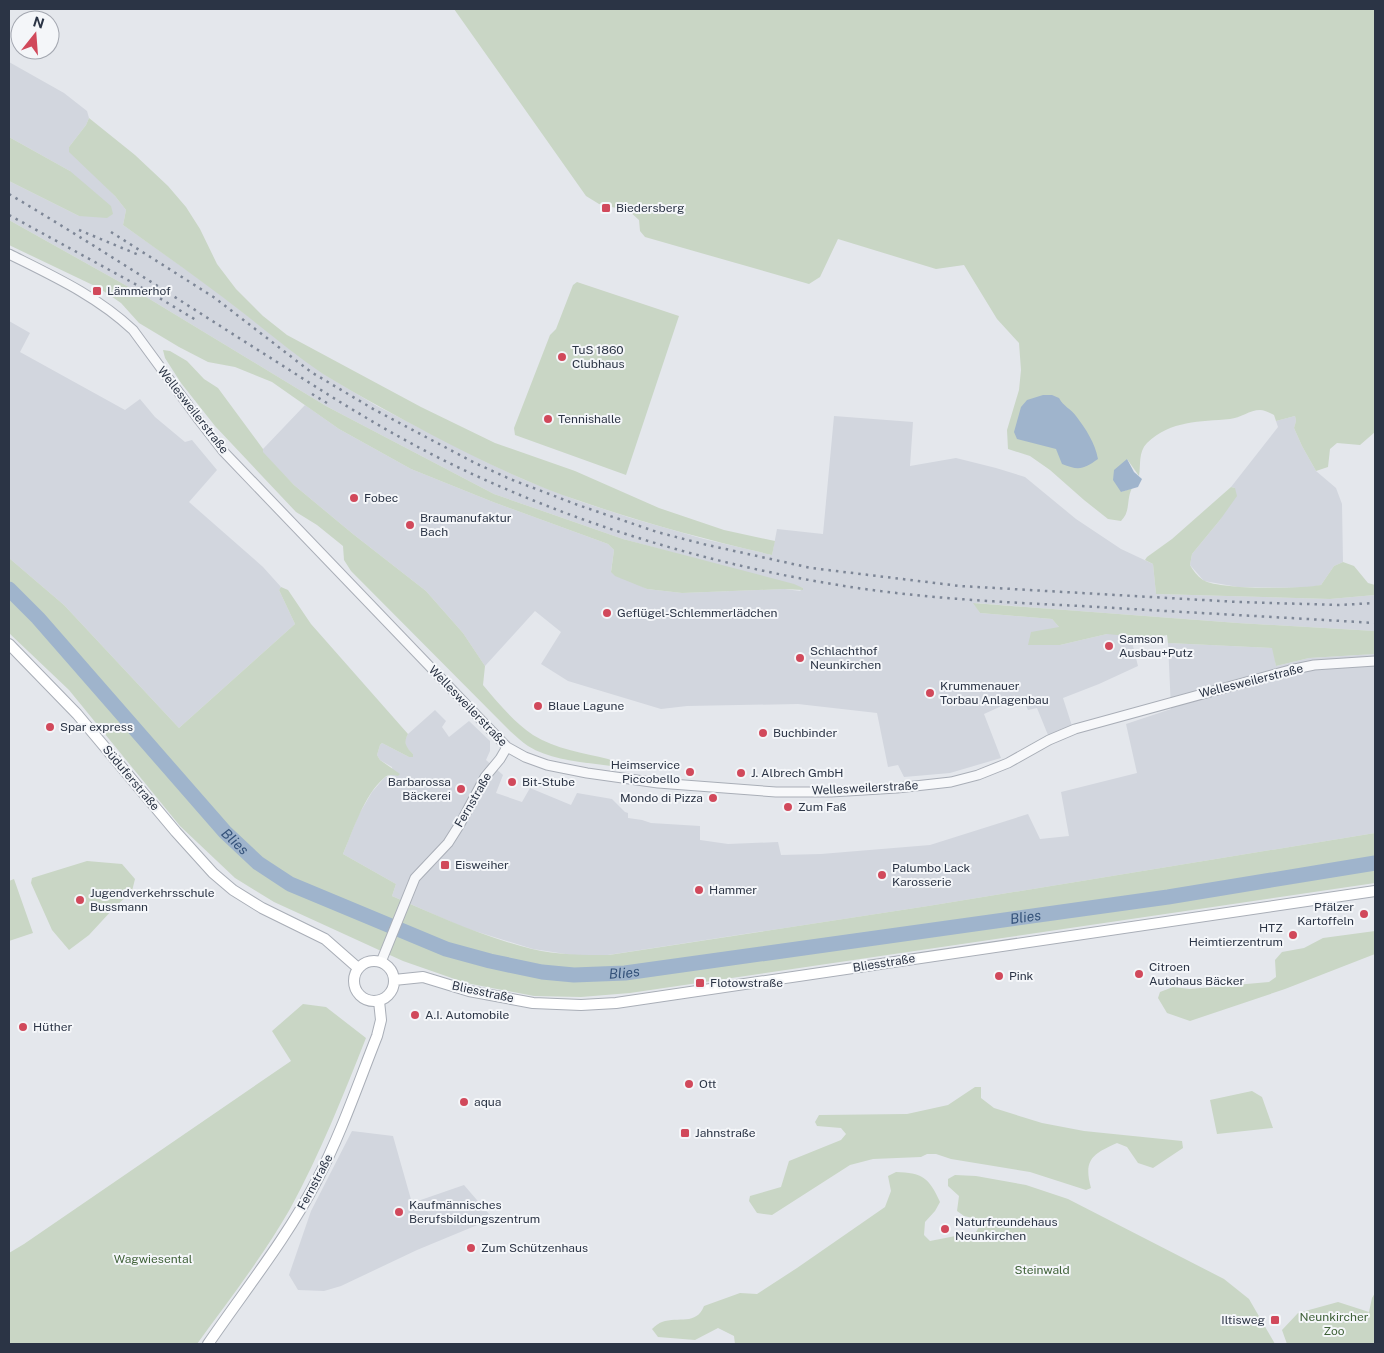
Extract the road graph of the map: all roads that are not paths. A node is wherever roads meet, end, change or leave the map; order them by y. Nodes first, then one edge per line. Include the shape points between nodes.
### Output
1 (9, 254) edge
2 (9, 644) edge
3 (1375, 661) edge
4 (507, 747) junction
5 (1375, 891) edge
6 (381, 962) junction
7 (358, 968) junction
8 (394, 980) junction
9 (379, 1001) junction
10 (208, 1344) edge

1 - 4 street, Wellesweilerstraße via 101,303 132,330 223,450
2 - 7 main road, Süduferstraße via 56,691 213,873 262,908 325,939
3 - 4 street, Wellesweilerstraße via 1314,665 1239,683 1075,729 978,775 951,782 897,788 776,792 651,782 547,765
4 - 6 street, Fernstraße via 485,777 448,842 415,878
5 - 8 main road, Bliesstraße via 616,1003 581,1006 533,1003 469,991 423,977
6 - 7 main road via 369,961
6 - 8 main road via 392,971
7 - 9 main road via 354,977 356,991 364,999
8 - 9 main road via 388,996
9 - 10 main road, Fernstraße via 377,1036 334,1146 292,1222

